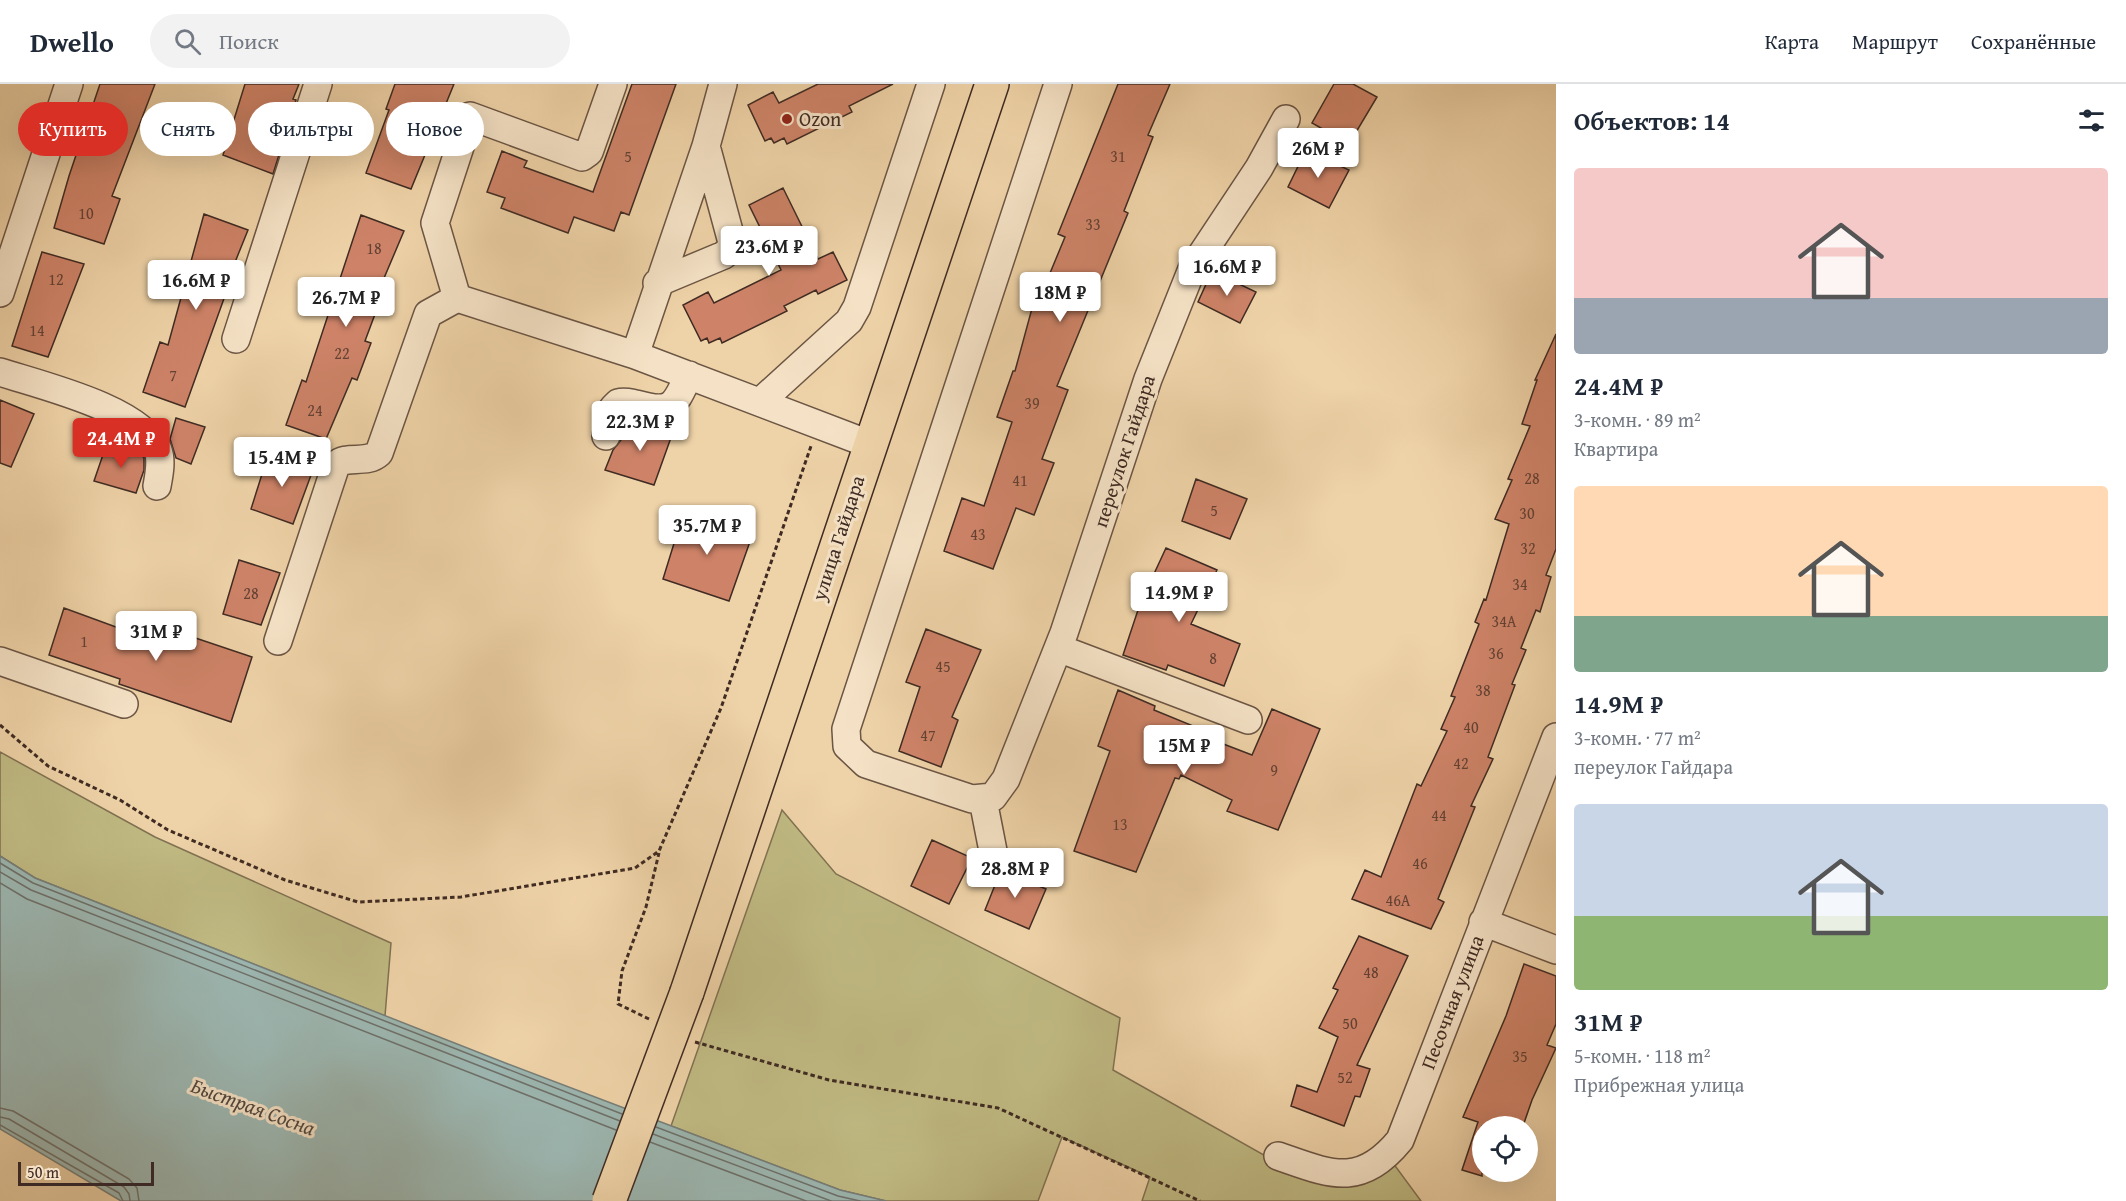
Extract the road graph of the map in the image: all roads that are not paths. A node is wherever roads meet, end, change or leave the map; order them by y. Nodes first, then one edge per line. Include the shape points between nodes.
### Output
1 (69, 84) edge
2 (318, 84) edge
3 (613, 84) edge
4 (931, 84) edge
5 (992, 84) edge
6 (1058, 84) edge
7 (722, 85) edge
8 (1286, 120) dead end
9 (706, 146) junction
10 (657, 284) junction
11 (0, 293) edge
12 (458, 298) junction
13 (236, 339) dead end
14 (635, 355) junction
15 (0, 372) edge
16 (689, 375) junction
17 (760, 402) junction
18 (606, 436) dead end
19 (869, 444) junction
20 (157, 486) dead end
21 (278, 641) dead end
22 (1058, 648) junction
23 (0, 661) edge
24 (124, 704) dead end
25 (1248, 720) dead end
26 (1556, 737) edge
27 (988, 798) junction
28 (993, 851) dead end
29 (1483, 922) junction
30 (1556, 950) edge
31 (1278, 1156) dead end
32 (609, 1201) edge

1 - 11 street
2 - 13 street
3 - 12 street via 589,152 582,157 470,116 435,223
4 - 17 street via 857,307 849,321
5 - 19 main road, улица Гайдара
6 - 27 street via 846,729 848,746 866,764 972,800
7 - 9 street
8 - 22 street, переулок Гайдара via 1192,269 1148,379
9 - 10 street
9 - 10 street via 733,246 724,255
10 - 14 street
12 - 14 street
12 - 21 street via 428,314 379,453 368,460 336,465
14 - 16 street
15 - 20 street via 97,405 135,423 149,435 158,451
16 - 17 street
16 - 18 street via 676,401 667,408 657,410 625,401 618,403
17 - 19 street
19 - 32 main road, улица Гайдара, bridge via 687,992
22 - 25 street
22 - 27 street, переулок Гайдара via 1006,779
23 - 24 street
26 - 29 street, Песочная улица
27 - 28 street
29 - 30 street
29 - 31 street, Песочная улица via 1400,1140 1390,1153 1370,1167 1348,1175 1307,1167

